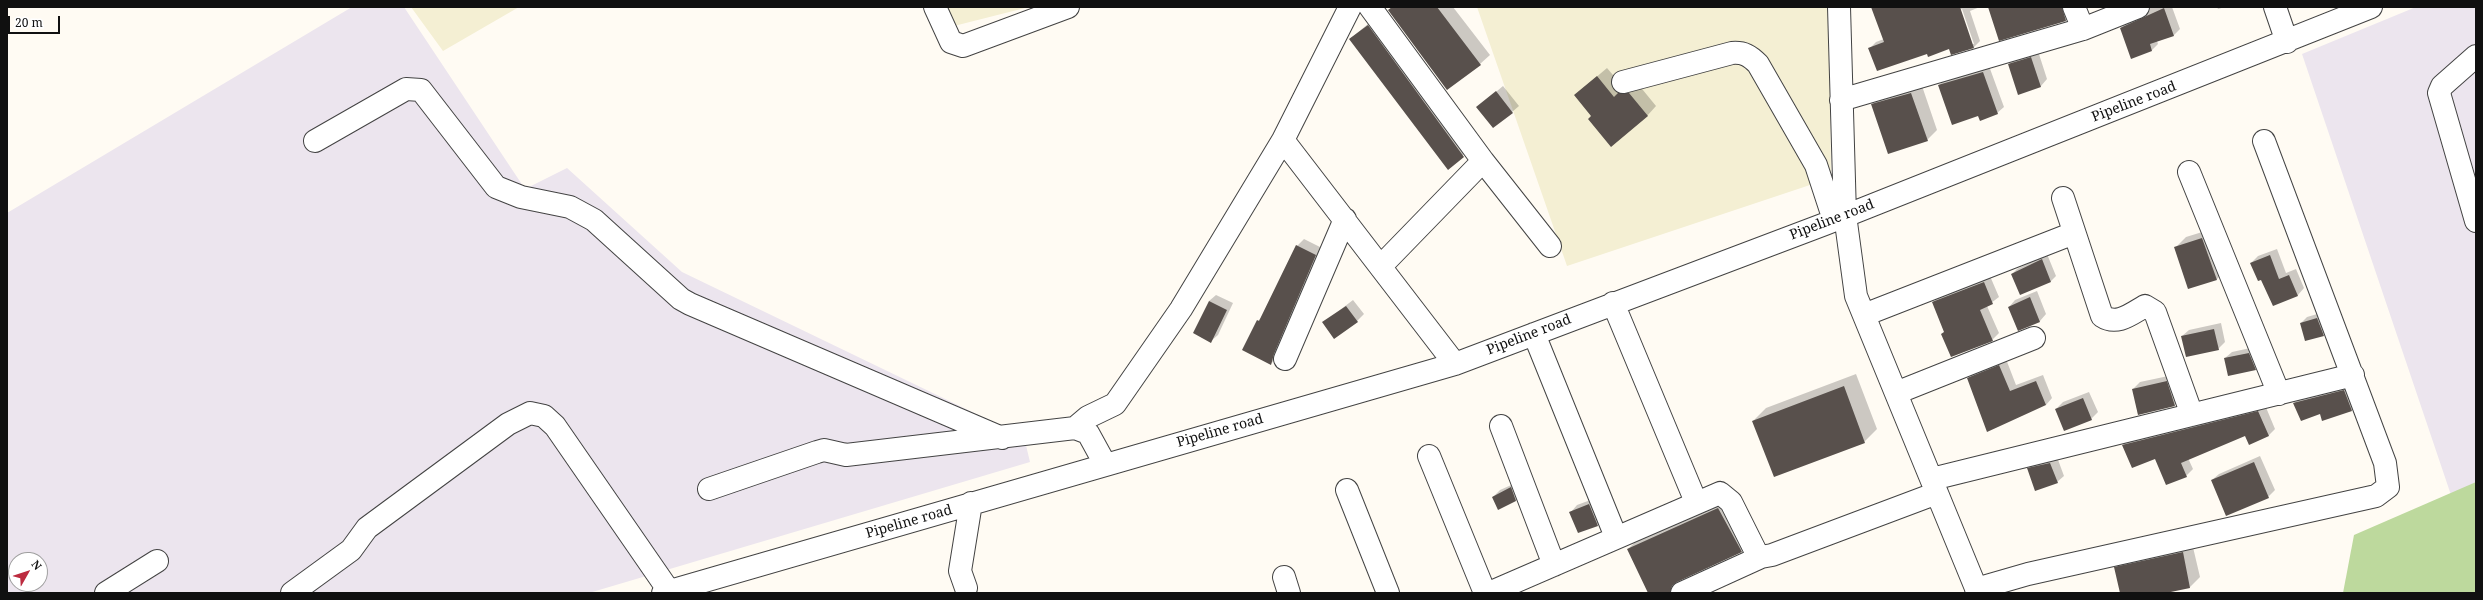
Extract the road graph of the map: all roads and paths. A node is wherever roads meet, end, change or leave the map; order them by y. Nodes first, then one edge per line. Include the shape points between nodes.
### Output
1 (935, 7) edge
2 (1068, 7) edge
3 (1350, 7) edge
4 (1370, 7) edge
5 (1839, 7) edge
6 (2074, 7) edge
7 (2138, 7) edge
8 (2275, 7) edge
9 (2371, 7) edge
10 (2083, 29) junction
11 (2288, 42) junction
12 (2476, 56) edge
13 (1623, 82) dead end
14 (1841, 100) junction
15 (1283, 140) junction
16 (315, 141) dead end
17 (2264, 141) dead end
18 (1483, 161) junction
19 (2188, 172) dead end
20 (2063, 198) dead end
21 (1840, 218) junction
22 (1345, 219) junction
23 (2476, 221) edge
24 (2074, 233) junction
25 (1550, 246) dead end
26 (1381, 266) junction
27 (1613, 304) junction
28 (1864, 315) junction
29 (1534, 334) junction
30 (2034, 338) dead end
31 (1285, 359) dead end
32 (1455, 364) junction
33 (2353, 375) junction
34 (1896, 393) junction
35 (2279, 394) junction
36 (2192, 415) junction
37 (1501, 426) dead end
38 (1076, 428) junction
39 (1002, 438) junction
40 (1429, 456) dead end
41 (1105, 464) junction
42 (1935, 486) junction
43 (709, 489) dead end
44 (1347, 490) dead end
45 (1696, 502) junction
46 (971, 503) junction
47 (1616, 537) junction
48 (1761, 557) junction
49 (157, 561) dead end
50 (1554, 565) junction
51 (968, 591) edge
52 (1977, 591) edge
53 (666, 592) edge
54 (106, 593) edge
55 (292, 593) edge
56 (1388, 593) edge
57 (1485, 593) edge
58 (1490, 593) edge
59 (1682, 593) edge

1 - 2 street via 951,42 963,46
3 - 15 street
4 - 18 street
5 - 14 street
6 - 10 street
7 - 10 street
8 - 11 street
9 - 11 street, Pipeline road
10 - 14 street
11 - 21 street, Pipeline road
12 - 23 street via 2442,86 2439,93
13 - 21 street via 1732,53 1741,52 1749,56 1758,64 1816,165
14 - 21 street
15 - 22 street
15 - 38 street via 1181,309 1115,404 1088,417
16 - 39 street via 406,89 413,87 421,90 496,187 521,197 570,207 594,220 681,299
17 - 33 street
18 - 25 street
18 - 26 street
19 - 35 street
20 - 24 street
21 - 27 street, Pipeline road
21 - 28 street via 1856,296
22 - 26 street
22 - 31 street
24 - 28 street
24 - 36 street via 2102,316 2109,321 2120,320 2145,306 2155,312
26 - 32 street
27 - 29 street, Pipeline road
27 - 45 street
28 - 34 street
29 - 32 street, Pipeline road
29 - 47 street
30 - 34 street
32 - 41 street, Pipeline road
33 - 35 street
33 - 52 street via 2388,475 2388,487 2376,496 2028,574
34 - 42 street
35 - 36 street
36 - 42 street
37 - 50 street
38 - 39 street
38 - 41 street via 1088,433
39 - 43 street via 846,455 824,450
40 - 57 street
41 - 46 street, Pipeline road
42 - 48 street
42 - 52 street
44 - 56 street
45 - 47 street
45 - 48 street via 1720,493 1731,502
46 - 51 street via 960,571
46 - 53 street, Pipeline road
47 - 50 street
48 - 59 street
49 - 54 street
50 - 58 street
53 - 55 street via 555,426 544,416 530,413 508,424 367,528 351,550

